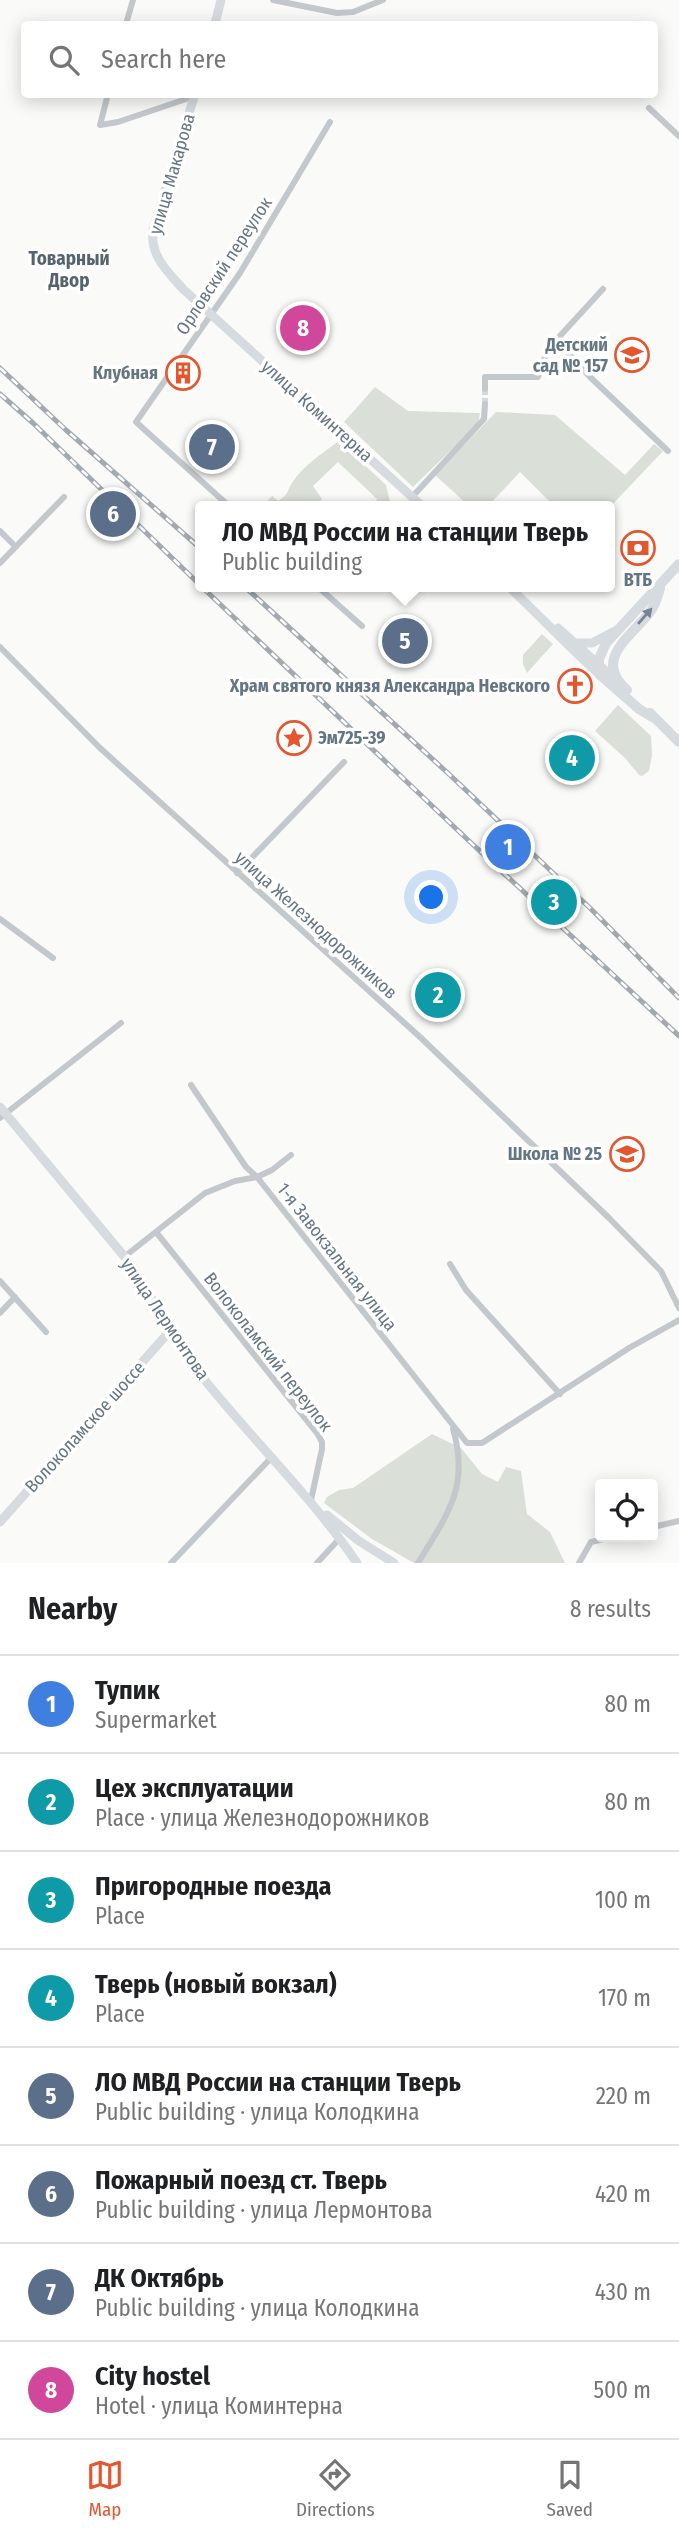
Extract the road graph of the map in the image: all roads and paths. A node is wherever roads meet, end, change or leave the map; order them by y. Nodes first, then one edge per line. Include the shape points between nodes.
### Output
1 (133, 0) edge
2 (221, 0) edge
3 (273, 0) edge
4 (316, 0) edge
5 (383, 0) edge
6 (313, 9) junction
7 (128, 21) edge
8 (216, 21) edge
9 (107, 98) edge
10 (186, 98) edge
11 (194, 98) edge
12 (649, 108) dead end
13 (330, 122) dead end
14 (679, 136) edge
15 (603, 289) dead end
16 (212, 315) junction
17 (557, 341) junction
18 (485, 389) dead end
19 (485, 404) tunnel mouth
20 (668, 451) dead end
21 (64, 497) dead end
22 (412, 497) junction
23 (223, 501) edge
24 (416, 501) edge
25 (0, 531) edge
26 (16, 547) junction
27 (0, 563) edge
28 (679, 564) edge
29 (663, 581) junction
30 (324, 592) edge
31 (514, 592) edge
32 (362, 626) dead end
33 (620, 628) junction
34 (618, 646) junction
35 (0, 647) edge
36 (575, 647) junction
37 (597, 663) junction
38 (618, 682) junction
39 (654, 718) junction
40 (679, 742) edge
41 (344, 762) dead end
42 (237, 873) junction
43 (0, 919) edge
44 (53, 958) dead end
45 (121, 1023) dead end
46 (191, 1085) dead end
47 (2, 1113) edge
48 (291, 1155) dead end
49 (257, 1177) junction
50 (156, 1232) junction
51 (124, 1257) junction
52 (450, 1264) dead end
53 (0, 1281) edge
54 (15, 1297) junction
55 (679, 1308) edge
56 (0, 1313) edge
57 (679, 1320) edge
58 (46, 1332) dead end
59 (169, 1332) junction
60 (560, 1394) junction
61 (452, 1426) junction
62 (271, 1458) junction
63 (303, 1493) junction
64 (311, 1500) junction
65 (679, 1521) edge
66 (0, 1522) edge
67 (658, 1526) edge
68 (340, 1538) junction
69 (595, 1541) edge
70 (172, 1563) edge
71 (317, 1563) edge
72 (357, 1563) edge
73 (394, 1563) edge
74 (418, 1563) edge
75 (579, 1563) edge

1 - 7 street
2 - 8 main road
3 - 6 street
4 - 6 street
5 - 6 street via 353,12
9 - 10 street via 100,125
11 - 16 main road, улица Макарова via 152,242 160,263
12 - 14 street
13 - 16 street, Орловский переулок
15 - 17 street
16 - 22 main road, улица Коминтерна
16 - 23 street, Орловский переулок via 135,422
17 - 18 street via 548,349 538,377 485,377
17 - 20 street
19 - 22 street via 484,419
21 - 26 street
22 - 24 main road, улица Коминтерна
25 - 26 street
26 - 27 street
28 - 29 main road
29 - 33 main road
34 -> 29 main road via 653,608
30 - 32 street
31 - 36 main road via 551,630
33 - 36 main road
33 - 37 main road
34 - 37 main road
34 - 38 main road via 614,662
35 - 42 street, улица Железнодорожников via 100,748
36 - 37 main road
36 - 37 main road
37 - 38 main road
37 - 39 main road via 639,709
38 - 39 main road
39 - 40 main road
41 - 42 street
42 - 55 street, улица Железнодорожников via 420,1037 646,1253 670,1286
43 - 44 street
45 - 47 street
46 - 49 street, 1-я Завокзальная улица
47 - 51 main road, улица Лермонтова
48 - 49 street
49 - 50 street via 205,1194
49 - 61 street, 1-я Завокзальная улица
50 - 51 street
50 - 64 street, Волоколамский переулок via 317,1433 322,1448
51 - 59 main road, улица Лермонтова
52 - 60 street via 467,1290
53 - 54 street
54 - 56 street
54 - 58 street
57 - 60 street
59 - 62 main road, улица Лермонтова
59 - 66 main road, Волоколамское шоссе
60 - 61 street, 1-я Завокзальная улица via 482,1443 467,1443
61 - 74 street via 459,1450 459,1479 453,1503
62 - 63 main road, улица Лермонтова
62 - 70 street
63 - 64 main road
63 - 68 main road, улица Лермонтова
64 - 73 main road
65 - 67 street
68 - 71 street
68 - 72 main road, улица Лермонтова
69 - 75 street

